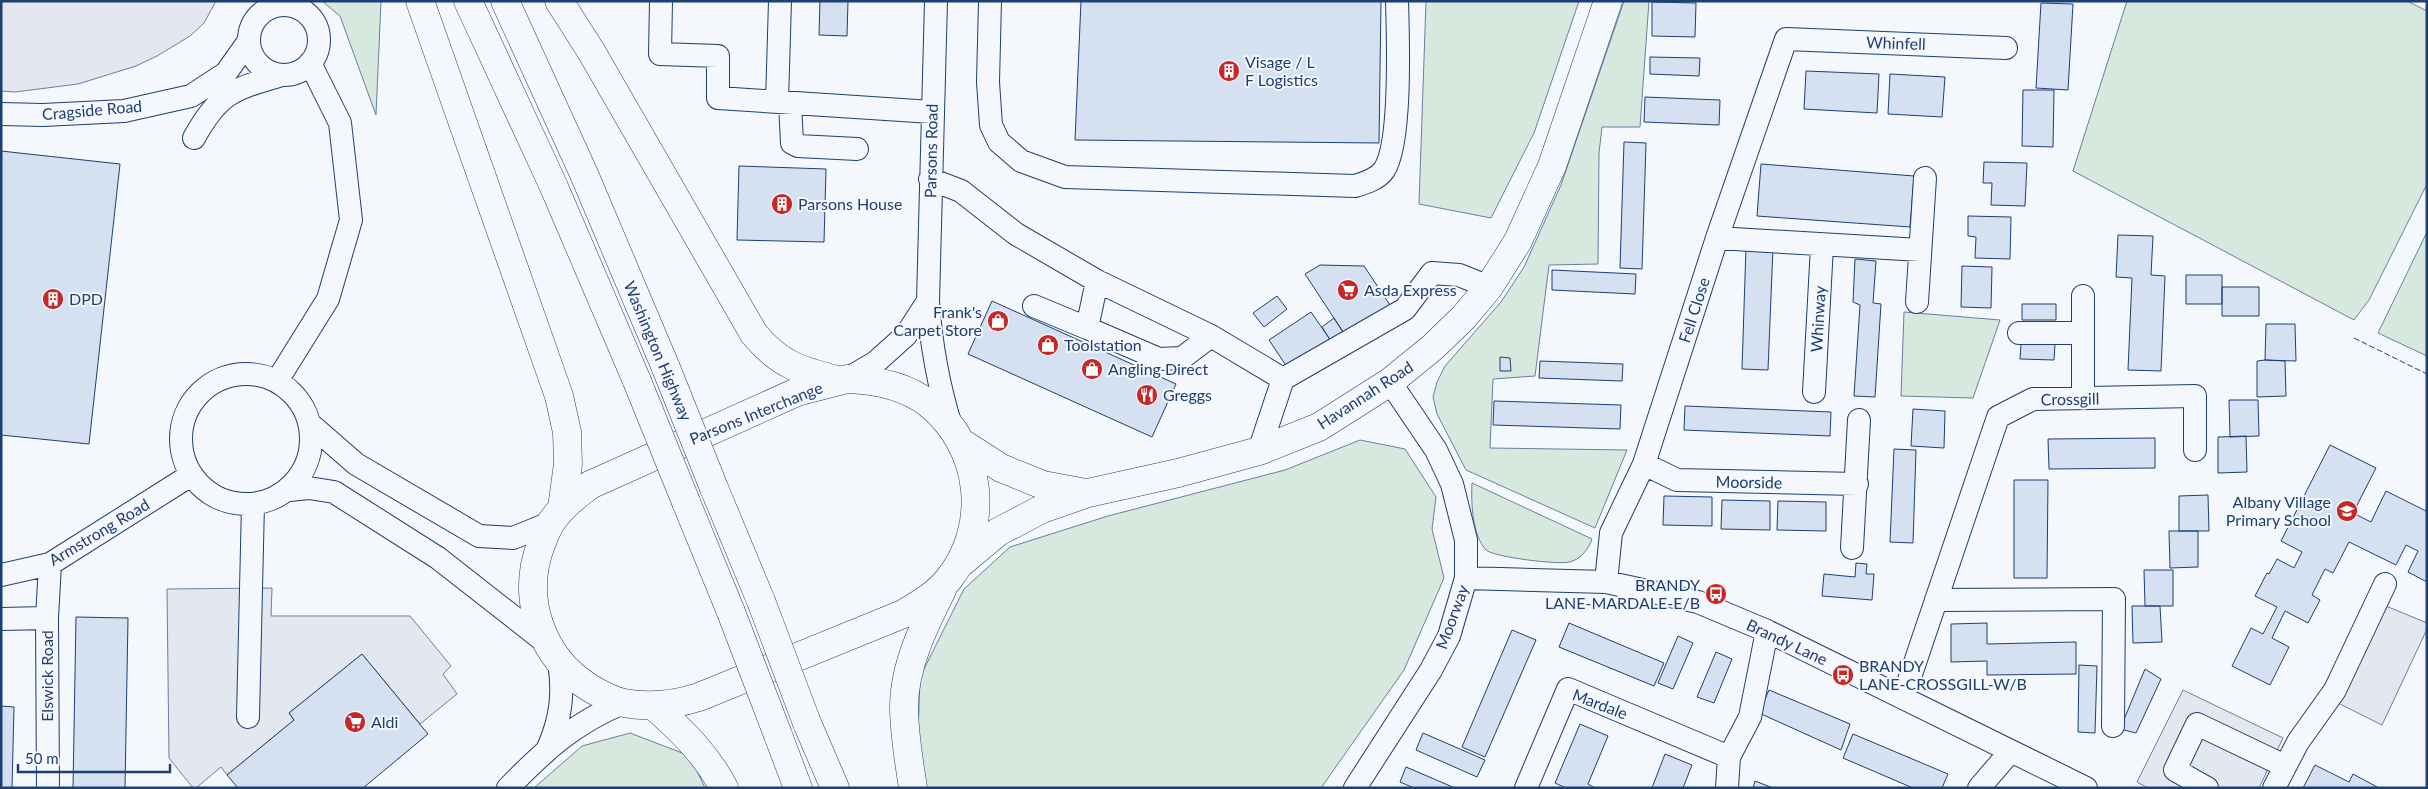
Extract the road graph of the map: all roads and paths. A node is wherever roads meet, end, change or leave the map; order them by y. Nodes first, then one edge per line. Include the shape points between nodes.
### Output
1 (420, 1) edge
2 (468, 1) edge
3 (504, 1) edge
4 (559, 1) edge
5 (661, 1) edge
6 (780, 1) edge
7 (936, 1) edge
8 (990, 1) edge
9 (1397, 1) edge
10 (1608, 1) edge
11 (273, 4) edge
12 (1786, 39) joint
13 (248, 42) junction
14 (2006, 48) dead end
15 (310, 63) junction
16 (282, 75) junction
17 (192, 96) junction
18 (783, 102) junction
19 (932, 112) junction
20 (1, 114) edge
21 (858, 148) dead end
22 (1925, 178) dead end
23 (930, 179) junction
24 (1717, 238) junction
25 (1822, 246) junction
26 (1920, 250) junction
27 (1097, 281) junction
28 (1489, 287) junction
29 (2083, 296) dead end
30 (928, 301) junction
31 (1917, 302) dead end
32 (1034, 306) dead end
33 (1088, 328) junction
34 (2019, 333) dead end
35 (2083, 333) junction
36 (1211, 336) junction
37 (843, 379) junction
38 (1283, 379) junction
39 (277, 381) junction
40 (1390, 382) junction
41 (1814, 392) dead end
42 (2083, 398) junction
43 (1859, 420) dead end
44 (309, 423) junction
45 (956, 435) junction
46 (2195, 450) dead end
47 (1260, 451) junction
48 (1644, 464) junction
49 (191, 475) junction
50 (1857, 484) junction
51 (289, 490) junction
52 (1088, 494) junction
53 (253, 504) junction
54 (556, 516) junction
55 (1852, 548) dead end
56 (50, 564) junction
57 (954, 573) junction
58 (1, 575) edge
59 (1466, 578) junction
60 (1606, 582) junction
61 (2385, 584) dead end
62 (1936, 600) junction
63 (47, 618) junction
64 (1, 619) edge
65 (1767, 631) junction
66 (552, 652) junction
67 (1903, 698) junction
68 (623, 703) junction
69 (655, 707) junction
70 (248, 717) dead end
71 (2113, 726) dead end
72 (548, 748) junction
73 (2010, 752) junction
74 (1729, 758) junction
75 (2285, 766) junction
76 (48, 788) edge
77 (508, 788) edge
78 (724, 788) edge
79 (798, 788) edge
80 (835, 788) edge
81 (913, 788) edge
82 (1355, 788) edge
83 (1526, 788) edge
84 (1727, 788) edge
85 (1979, 788) edge
86 (2086, 788) edge
87 (2207, 788) edge
88 (2274, 788) edge

1 - 54 main road via 559,396 567,432 568,464
2 - 79 main road, Washington Highway, bridge via 554,187 637,381
3 - 80 main road, Washington Highway, bridge via 584,174 666,368
4 - 37 main road via 754,334 770,353 800,370
5 - 18 street via 660,54 718,56 718,98
6 - 18 street
7 - 19 street, Parsons Road
8 - 9 street via 988,82 991,125 999,142 1021,161 1065,177 1355,186 1370,182 1384,170 1392,150 1398,57
10 - 28 main road, Havannah Road via 1552,166 1518,241
11 - 13 street via 255,19
11 - 15 street via 295,6 311,17 319,43
12 - 14 street, Whinfell
12 - 24 street, Fell Close
13 - 16 street via 260,65
13 - 17 street, Cragside Road via 226,73
15 - 16 street via 301,70
15 - 39 street via 340,123 351,220 328,299
16 - 17 street via 237,88 214,106 194,138 189,119
17 - 20 street, Cragside Road via 124,110
18 - 19 street
18 - 21 street via 792,143 798,146
19 - 23 street, Parsons Road
22 - 26 street
23 - 27 street via 961,191 1016,234
23 - 30 street, Parsons Road
24 - 25 street
24 - 48 street, Fell Close
25 - 26 street
25 - 41 street, Whinway
26 - 31 street
27 - 33 street
27 - 36 street
28 - 38 street via 1459,275 1432,272 1404,310
28 - 40 main road, Havannah Road via 1433,347
29 - 35 street
30 - 37 street via 906,335 876,362
30 - 45 street, Parsons Road via 938,385
32 - 33 street
33 - 36 street via 1159,359 1182,358
34 - 35 street
35 - 42 street
36 - 38 street
37 - 45 main road, Parsons Interchange via 870,380 901,388 928,404
37 - 54 main road, Parsons Interchange via 797,392 590,485
38 - 47 street
39 - 44 street via 303,407
39 - 49 street via 259,375 236,374 200,392 190,405 182,426 182,454
40 - 47 main road, Havannah Road via 1319,427
40 - 59 street, Moorway via 1436,450 1452,484 1466,540
42 - 46 street, Crossgill via 2196,396
42 - 62 street, Crossgill via 2033,399 1998,417
43 - 50 street
44 - 51 street via 312,440 308,462 302,476
44 - 54 street via 356,464 479,536 513,538
45 - 52 main road, Havannah Road via 1001,468 1043,485
45 - 57 main road, Parsons Interchange via 973,472 977,503 972,534
47 - 52 main road, Havannah Road
48 - 50 street, Moorside via 1677,480
48 - 60 street, Fell Close via 1611,533
49 - 53 street via 213,496 235,504
49 - 56 street, Armstrong Road
50 - 55 street
51 - 53 street via 272,500
51 - 66 street via 309,488 334,492 438,558
52 - 57 main road, Havannah Road via 1042,509 998,532
53 - 70 street
54 - 66 main road, Parsons Interchange via 534,561 532,602
56 - 58 street, Armstrong Road
56 - 63 street, Elswick Road
57 - 69 main road, Parsons Interchange via 925,601 902,614 700,697
57 - 81 main road via 923,627 910,665 904,705
59 - 60 street, Brandy Lane
59 - 82 street, Moorway via 1452,628 1435,661
60 - 65 street, Brandy Lane via 1698,602
61 - 75 street via 2335,690
62 - 67 street, Crossgill
62 - 71 street via 2114,598
63 - 64 street
63 - 76 street, Elswick Road
65 - 67 street, Brandy Lane
65 - 74 street via 1750,717
66 - 68 main road, Parsons Interchange via 577,680
66 - 72 street via 562,688 560,711
67 - 73 street, Brandy Lane
68 - 69 main road, Parsons Interchange
68 - 72 street via 588,719
69 - 78 main road via 687,736 713,767
72 - 77 street
73 - 85 street
73 - 86 street, Brandy Lane
74 - 83 street, Mardale via 1568,689
74 - 84 street
75 - 87 street via 2197,724 2175,770
75 - 88 street

